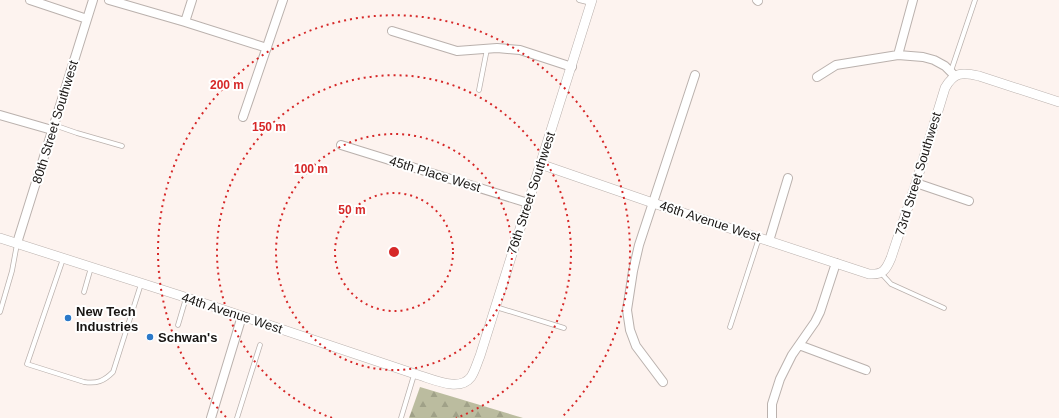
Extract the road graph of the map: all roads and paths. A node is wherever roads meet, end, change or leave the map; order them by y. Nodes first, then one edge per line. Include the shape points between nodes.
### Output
1 (30, 0) edge
2 (93, 0) edge
3 (109, 0) edge
4 (192, 0) edge
5 (283, 0) edge
6 (580, 0) edge
7 (913, 0) edge
8 (975, 0) edge
9 (592, 2) edge
10 (87, 19) junction
11 (185, 22) junction
12 (392, 31) dead end
13 (267, 48) junction
14 (487, 49) junction
15 (898, 55) junction
16 (572, 67) junction
17 (953, 73) junction
18 (695, 75) dead end
19 (817, 77) dead end
20 (479, 90) dead end
21 (1059, 102) edge
22 (0, 115) edge
23 (243, 117) dead end
24 (53, 127) junction
25 (341, 145) dead end
26 (122, 146) dead end
27 (540, 164) junction
28 (788, 178) dead end
29 (916, 183) junction
30 (969, 201) dead end
31 (528, 203) junction
32 (653, 203) junction
33 (759, 237) junction
34 (0, 238) edge
35 (769, 241) junction
36 (17, 243) junction
37 (63, 259) junction
38 (836, 263) junction
39 (94, 268) junction
40 (881, 273) junction
41 (141, 284) junction
42 (84, 292) dead end
43 (186, 298) junction
44 (495, 306) junction
45 (944, 308) dead end
46 (0, 312) edge
47 (242, 316) junction
48 (178, 325) dead end
49 (730, 327) dead end
50 (564, 328) dead end
51 (260, 345) dead end
52 (800, 345) junction
53 (866, 370) dead end
54 (415, 374) junction
55 (664, 382) dead end
56 (465, 383) joint
57 (211, 418) edge
58 (237, 418) edge
59 (401, 418) edge
60 (772, 418) edge

1 - 10 street
2 - 10 street, 80th Street Southwest
3 - 11 street
4 - 11 street
5 - 13 street
6 - 9 lane
7 - 15 street
8 - 17 lane
9 - 16 street, 76th Street Southwest
10 - 24 street, 80th Street Southwest
11 - 13 street
12 - 14 street via 457,51
13 - 23 street
14 - 16 street via 520,50
14 - 20 lane
15 - 17 street via 934,60
15 - 19 street via 836,65
16 - 27 street, 76th Street Southwest
17 - 21 street via 979,76
17 - 29 street, 73rd Street Southwest via 945,88
18 - 32 street
22 - 24 street
24 - 26 lane
24 - 36 street, 80th Street Southwest
25 - 31 street, 45th Place West
27 - 31 street, 76th Street Southwest
27 - 32 street, 46th Avenue West
28 - 35 street
29 - 30 street
29 - 40 street, 73rd Street Southwest via 887,269
31 - 44 street, 76th Street Southwest
32 - 33 street, 46th Avenue West
32 - 55 street via 633,271 627,310 636,346
33 - 35 street, 46th Avenue West
33 - 49 lane
34 - 36 street, 44th Avenue West
35 - 38 street, 46th Avenue West
36 - 37 street, 44th Avenue West
36 - 46 lane
37 - 39 street, 44th Avenue West
37 - 41 lane via 27,364 84,382 100,382 107,378 113,372
38 - 40 street, 46th Avenue West via 869,274
38 - 52 street via 820,312
39 - 41 street, 44th Avenue West
39 - 42 lane via 90,271
40 - 45 lane via 891,284
41 - 43 street, 44th Avenue West
43 - 47 street, 44th Avenue West
43 - 48 lane
44 - 50 lane
44 - 56 street, 76th Street Southwest via 476,368
47 - 54 street, 44th Avenue West
47 - 57 street
51 - 58 lane
52 - 53 street
52 - 60 street via 780,379 772,404
54 - 56 street, 44th Avenue West via 449,384
54 - 59 lane

